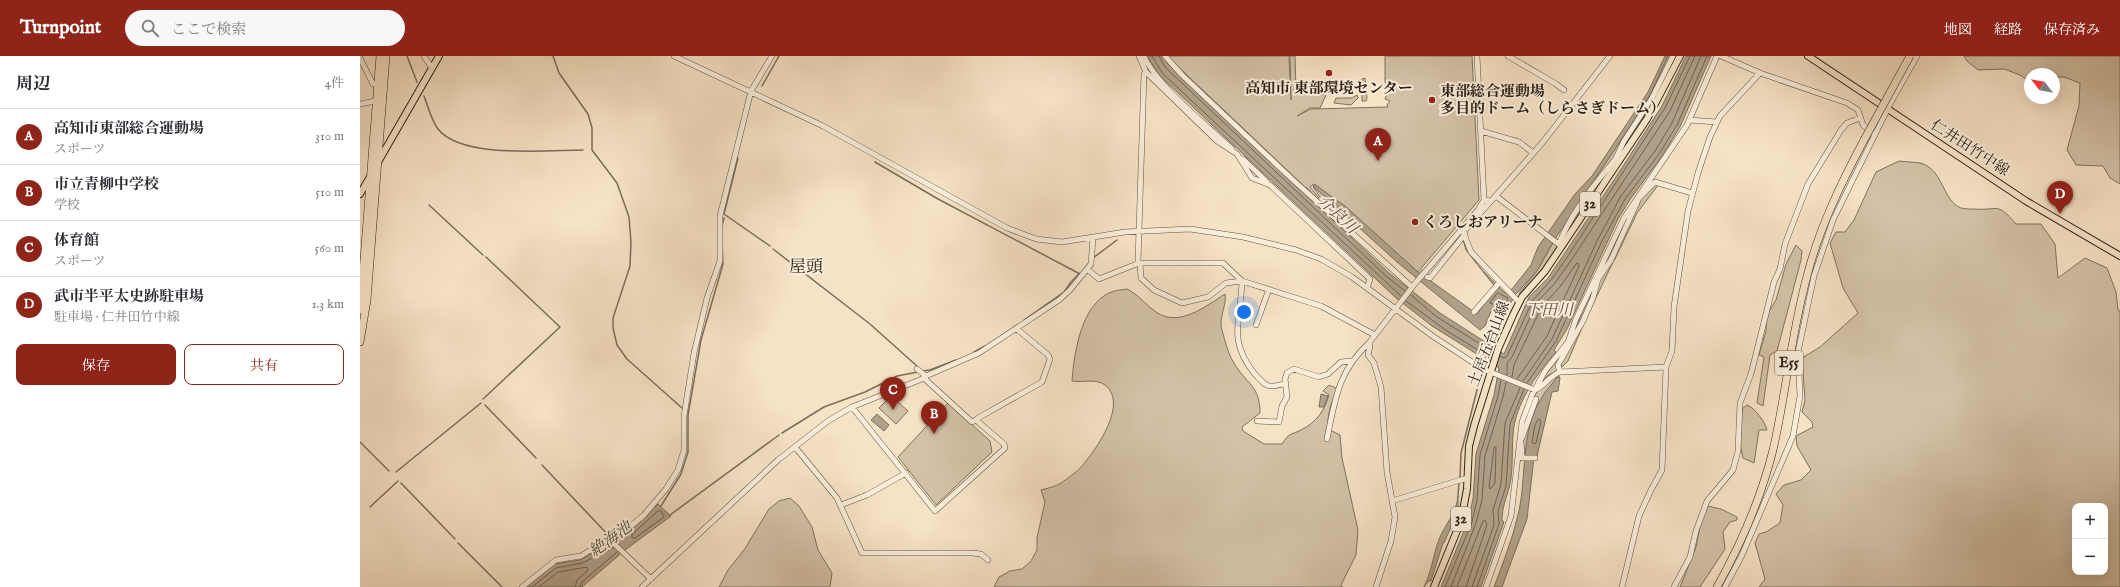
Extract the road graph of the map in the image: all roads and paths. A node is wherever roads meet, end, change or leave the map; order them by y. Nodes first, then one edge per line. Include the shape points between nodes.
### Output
1 (380, 56) edge
2 (386, 56) edge
3 (424, 56) edge
4 (439, 56) edge
5 (674, 56) edge
6 (772, 56) edge
7 (1139, 56) edge
8 (1144, 56) edge
9 (1165, 56) edge
10 (1477, 56) edge
11 (1508, 56) edge
12 (1610, 56) edge
13 (1673, 56) edge
14 (1680, 56) edge
15 (1717, 56) edge
16 (1721, 56) edge
17 (1808, 56) edge
18 (1910, 56) edge
19 (1917, 56) edge
20 (360, 58) edge
21 (432, 68) junction
22 (1146, 72) junction
23 (1760, 73) junction
24 (377, 84) junction
25 (1564, 90) dead end
26 (751, 91) junction
27 (376, 101) junction
28 (360, 104) edge
29 (1888, 109) junction
30 (1860, 118) junction
31 (1689, 120) junction
32 (1717, 122) junction
33 (1481, 131) junction
34 (1875, 136) junction
35 (1533, 153) junction
36 (1237, 154) junction
37 (379, 161) junction
38 (1617, 161) junction
39 (372, 174) junction
40 (1692, 193) junction
41 (360, 194) edge
42 (1496, 196) junction
43 (1639, 196) junction
44 (1484, 200) junction
45 (1490, 201) junction
46 (1139, 231) junction
47 (1464, 232) junction
48 (1093, 238) junction
49 (1559, 243) junction
50 (2120, 256) edge
51 (1139, 263) junction
52 (1087, 270) junction
53 (1242, 281) junction
54 (1497, 285) junction
55 (1367, 288) junction
56 (1412, 288) junction
57 (1269, 289) junction
58 (1517, 301) junction
59 (1394, 309) junction
60 (360, 310) edge
61 (1474, 312) dead end
62 (1256, 325) dead end
63 (1017, 329) junction
64 (1373, 334) junction
65 (360, 342) edge
66 (1368, 342) junction
67 (1569, 342) junction
68 (1351, 361) junction
69 (1666, 367) junction
70 (921, 372) junction
71 (1492, 372) junction
72 (1560, 372) junction
73 (1286, 383) junction
74 (1534, 389) junction
75 (1536, 399) dead end
76 (852, 407) junction
77 (976, 420) junction
78 (1257, 421) dead end
79 (1520, 438) junction
80 (1327, 439) dead end
81 (795, 448) junction
82 (1535, 458) dead end
83 (906, 473) junction
84 (1462, 480) junction
85 (1392, 501) junction
86 (841, 505) junction
87 (611, 541) junction
88 (988, 560) dead end
89 (651, 579) junction
90 (522, 587) edge
91 (642, 587) edge
92 (1376, 587) edge
93 (1434, 587) edge
94 (1486, 587) edge
95 (1622, 587) edge
96 (1674, 587) edge
97 (1717, 587) edge
98 (1725, 587) edge

1 - 24 highway
2 - 37 highway
3 - 21 street
4 - 21 main road
5 - 26 street
6 - 26 street
7 - 22 street
8 - 36 street via 1162,83
9 - 56 street via 1292,179
10 - 33 street
11 - 25 street
12 - 35 street
13 - 38 street via 1652,98 1624,141
14 - 38 main road, 土居五台山線 / 32 via 1659,100
15 - 31 street
16 - 23 street
17 - 29 main road, 仁井田竹中線
18 - 97 highway, E55, bridge via 1838,191 1814,251 1800,303 1779,421 1766,472 1745,532
19 - 29 street
20 - 24 street via 373,84
21 - 37 main road
22 - 36 street via 1217,141
22 - 46 street
23 - 30 street via 1847,103 1858,110
23 - 32 street
24 - 27 highway
26 - 48 street via 823,126 1022,235 1049,242
26 - 87 street via 720,216 720,262 707,298 694,353 684,416 684,450 678,470 644,515
27 - 28 street
27 - 39 highway
29 - 34 street
29 - 50 main road, 仁井田竹中線 via 2032,205
30 - 34 street via 1863,125
30 - 96 street via 1846,122 1808,184 1785,244 1751,374 1740,403 1738,451 1733,470 1706,501 1697,525 1690,557
31 - 32 street
31 - 43 street
32 - 40 street via 1702,158
33 - 35 street via 1519,142
33 - 44 street
34 - 98 street via 1844,194 1814,276 1798,352 1800,396 1792,436 1742,555
35 - 42 street
36 - 55 street via 1252,178 1270,185 1370,278
37 - 39 main road
37 - 65 highway via 367,300
38 - 49 main road, 土居五台山線 / 32
39 - 41 main road
39 - 60 highway
40 - 43 street via 1655,182
40 - 69 street via 1674,307 1672,351
42 - 45 street
42 - 49 street
43 - 67 street via 1615,235
44 - 45 street
44 - 47 street
45 - 47 street
46 - 48 street
46 - 51 street
46 - 55 street via 1190,228 1285,246 1321,259
47 - 54 street via 1471,252
47 - 56 street, bridge
48 - 52 street via 1091,264
49 - 58 main road, 土居五台山線 / 32 via 1545,270
51 - 52 street via 1099,279
51 - 53 street via 1220,262
51 - 53 street via 1141,278 1154,290 1178,302 1185,303 1208,297 1226,284
52 - 63 street via 1064,296
53 - 57 street
53 - 73 street via 1242,302 1237,327 1239,349 1264,385 1274,387
54 - 58 street
54 - 61 street
55 - 59 street
56 - 59 street
57 - 62 street
57 - 64 street via 1321,306
58 - 71 main road, 土居五台山線 / 32
59 - 64 street
59 - 71 street via 1434,338
63 - 70 street via 979,353
63 - 77 street via 1050,359 1042,382
64 - 66 street
66 - 68 street
66 - 85 street via 1368,355 1374,363 1381,386 1387,472
67 - 72 street via 1558,364
67 - 74 street
68 - 73 street via 1340,362 1328,374 1318,377 1294,369 1287,373
68 - 80 street via 1336,395
69 - 72 street
69 - 95 street via 1662,470 1639,516
70 - 76 street via 922,379
70 - 77 street via 926,380 972,422
71 - 74 street
71 - 84 main road, 土居五台山線 / 32 via 1469,446
72 - 74 street
73 - 78 street via 1286,397 1279,422
74 - 79 street via 1525,412
75 - 79 street
76 - 81 street via 828,421
76 - 83 street
77 - 83 street via 1004,444 1004,448 938,509 935,511
79 - 82 street via 1522,458
79 - 94 street via 1511,516
81 - 86 street via 838,498
81 - 89 street via 778,460
83 - 86 street via 866,495
84 - 85 street
84 - 93 main road, 土居五台山線 / 32 via 1465,503 1461,521
85 - 92 street via 1394,528
86 - 88 street via 862,552 968,552 981,554
87 - 89 street
87 - 90 street via 600,544 581,556 556,560
89 - 91 street

